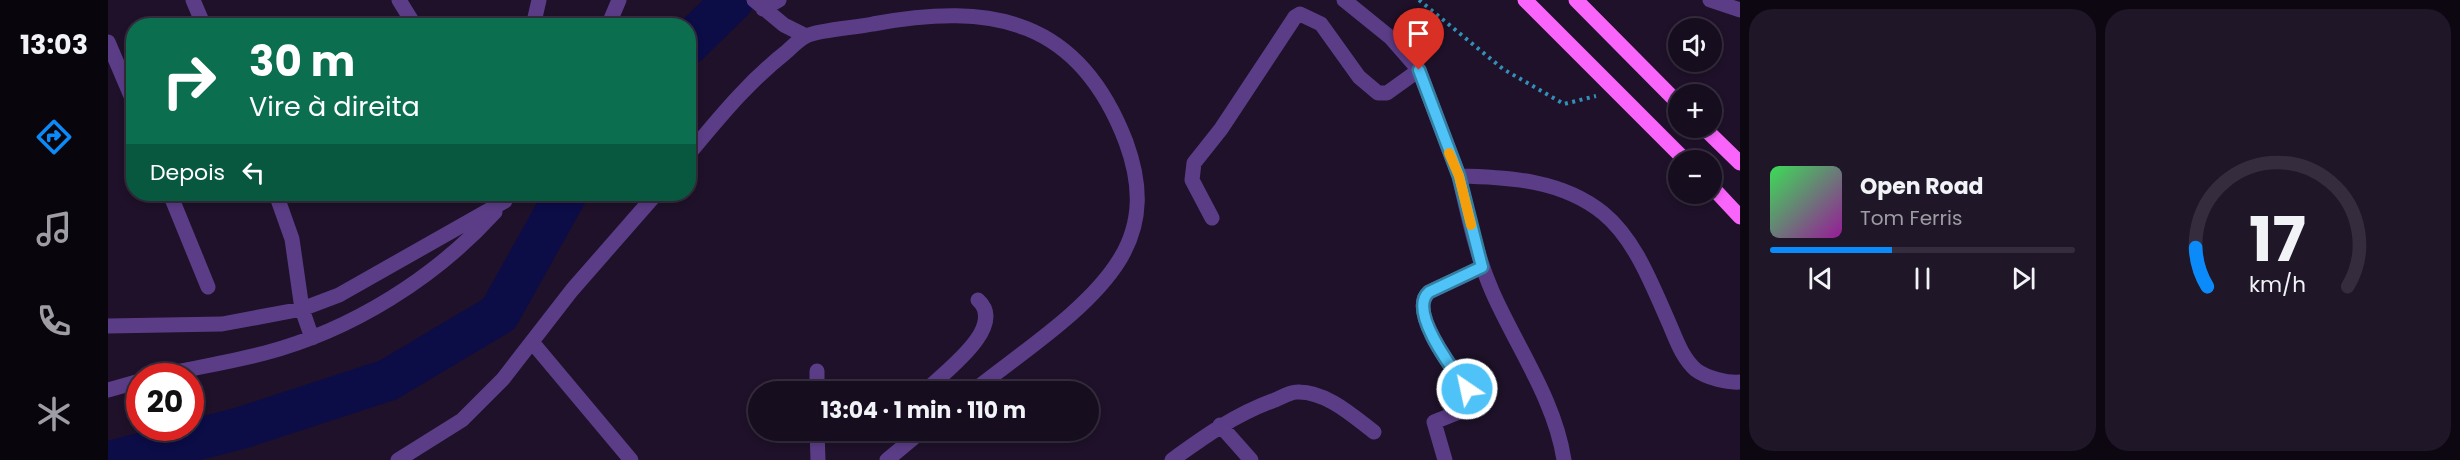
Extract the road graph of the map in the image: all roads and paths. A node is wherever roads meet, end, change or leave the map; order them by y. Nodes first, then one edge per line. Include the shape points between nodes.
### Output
1 (192, 0) edge
2 (399, 0) edge
3 (539, 0) edge
4 (619, 0) edge
5 (779, 0) edge
6 (1344, 0) edge
7 (1419, 0) edge
8 (1525, 0) edge
9 (1576, 0) edge
10 (1710, 0) edge
11 (758, 4) edge
12 (1740, 10) edge
13 (200, 18) edge
14 (410, 18) edge
15 (535, 18) edge
16 (611, 18) edge
17 (806, 36) junction
18 (108, 42) edge
19 (111, 59) edge
20 (1419, 70) junction
21 (126, 88) edge
22 (1616, 92) junction
23 (1668, 93) edge
24 (1714, 138) edge
25 (696, 145) edge
26 (1676, 150) edge
27 (1740, 163) edge
28 (1459, 176) junction
29 (1722, 198) edge
30 (173, 201) edge
31 (278, 201) edge
32 (501, 201) edge
33 (504, 201) edge
34 (650, 201) edge
35 (1740, 217) edge
36 (1212, 218) dead end
37 (1482, 267) junction
38 (208, 286) dead end
39 (978, 300) dead end
40 (302, 309) junction
41 (108, 326) edge
42 (312, 338) junction
43 (532, 342) junction
44 (204, 366) edge
45 (818, 371) dead end
46 (818, 381) edge
47 (935, 381) edge
48 (986, 381) edge
49 (1740, 382) edge
50 (126, 385) edge
51 (108, 390) edge
52 (1220, 425) junction
53 (1374, 432) dead end
54 (817, 441) edge
55 (900, 441) edge
56 (418, 455) edge
57 (398, 460) edge
58 (631, 460) edge
59 (818, 460) edge
60 (887, 460) edge
61 (1172, 460) edge
62 (1251, 460) edge
63 (1446, 460) edge
64 (1564, 460) edge

1 - 13 street
2 - 14 street
3 - 15 street
4 - 16 street
5 - 11 street
6 - 20 street via 1391,39
7 - 22 path via 1503,69 1564,104
8 - 22 main road
9 - 23 main road
10 - 12 street
11 - 17 street via 784,25
17 - 25 street via 742,90
17 - 48 street via 901,19 953,16 1005,21 1033,29 1053,41 1085,69 1118,123 1136,169 1138,217 1120,259 1089,299
18 - 19 street
19 - 21 street
20 - 28 street
20 - 36 street via 1387,93 1377,93 1359,77 1321,24 1300,14 1295,17 1194,163 1192,180
22 - 26 main road
24 - 27 main road
28 - 37 street
28 - 49 street via 1548,184 1603,213 1624,235 1683,354 1696,370 1711,378
29 - 35 main road
30 - 38 street
31 - 40 street via 297,264
32 - 40 street via 339,295
33 - 42 street via 456,250 400,291 353,321
34 - 43 street
37 - 63 street via 1429,292 1422,305 1428,329 1467,389 1470,405 1434,422
37 - 64 street via 1549,410
39 - 47 street via 987,312 985,328
40 - 41 street via 222,324
40 - 42 street
42 - 44 street
43 - 56 street via 503,379 462,420
43 - 58 street
45 - 46 street
50 - 51 street
52 - 53 street via 1247,409 1297,392 1341,407
52 - 61 street
52 - 62 street
54 - 59 street
55 - 60 street
56 - 57 street

